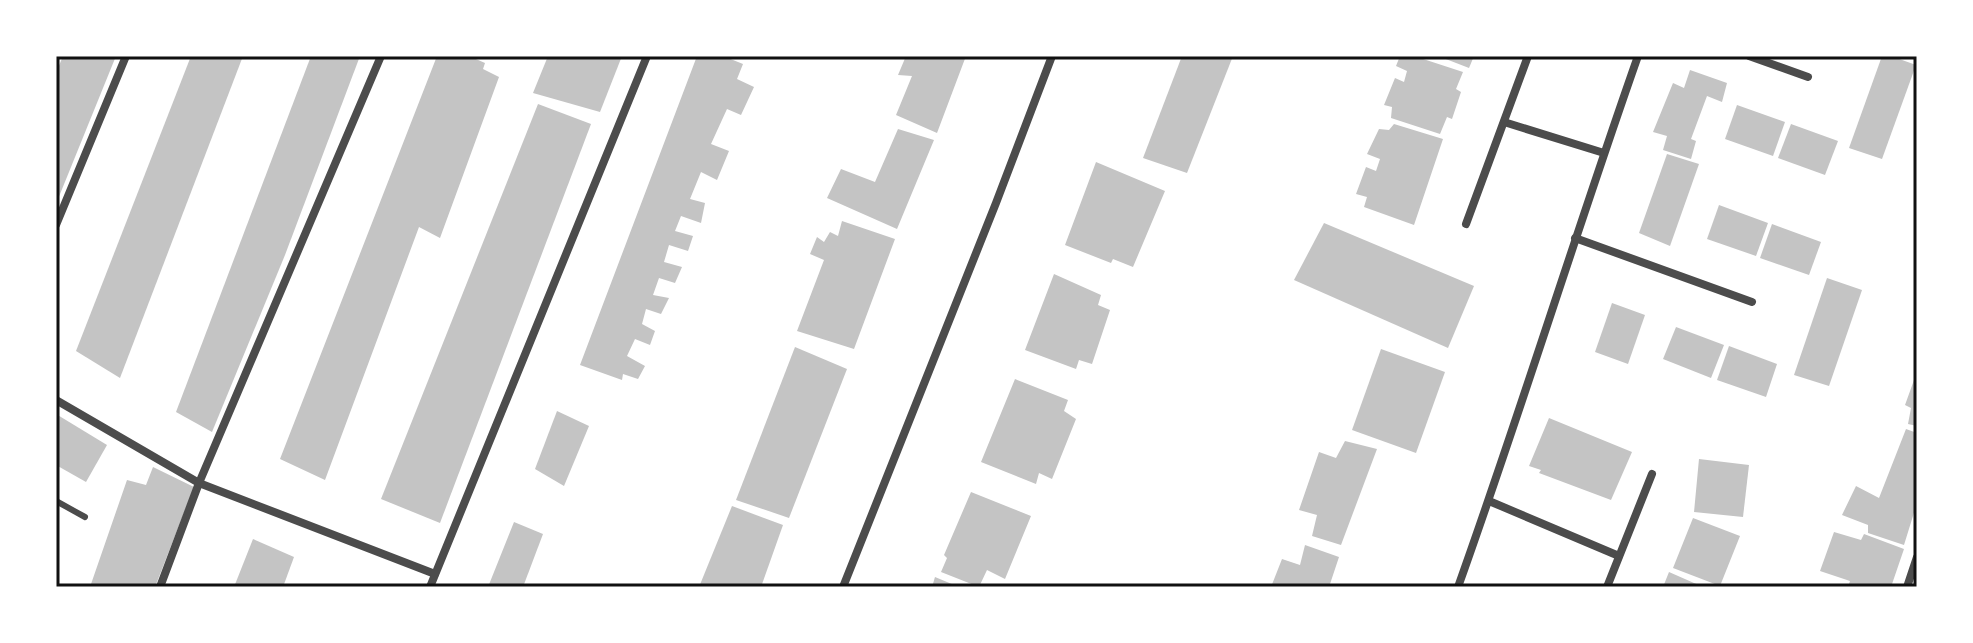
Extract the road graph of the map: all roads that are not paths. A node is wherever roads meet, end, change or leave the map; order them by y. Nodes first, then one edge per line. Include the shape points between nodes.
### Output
1 (126, 56) edge
2 (381, 56) edge
3 (647, 56) edge
4 (1052, 56) edge
5 (1528, 56) edge
6 (1638, 56) edge
7 (1749, 56) edge
8 (1808, 77) dead end
9 (1504, 122) junction
10 (1604, 153) junction
11 (1466, 224) dead end
12 (56, 225) edge
13 (1575, 238) junction
14 (1752, 302) dead end
15 (56, 400) edge
16 (1652, 474) dead end
17 (199, 483) junction
18 (56, 501) edge
19 (1489, 501) junction
20 (85, 517) dead end
21 (1619, 556) junction
22 (1917, 557) edge
23 (435, 574) junction
24 (160, 587) edge
25 (430, 587) edge
26 (843, 587) edge
27 (1458, 587) edge
28 (1607, 587) edge
29 (1907, 587) edge

1 - 12 street
2 - 17 street
3 - 23 street
4 - 26 street
5 - 9 street
6 - 10 street
7 - 8 street
9 - 10 street
9 - 11 street
10 - 13 street
13 - 14 street
13 - 19 street
15 - 17 street
16 - 21 street
17 - 23 street
17 - 24 street
18 - 20 lane
19 - 21 street
19 - 27 street
21 - 28 street
22 - 29 street
23 - 25 street

